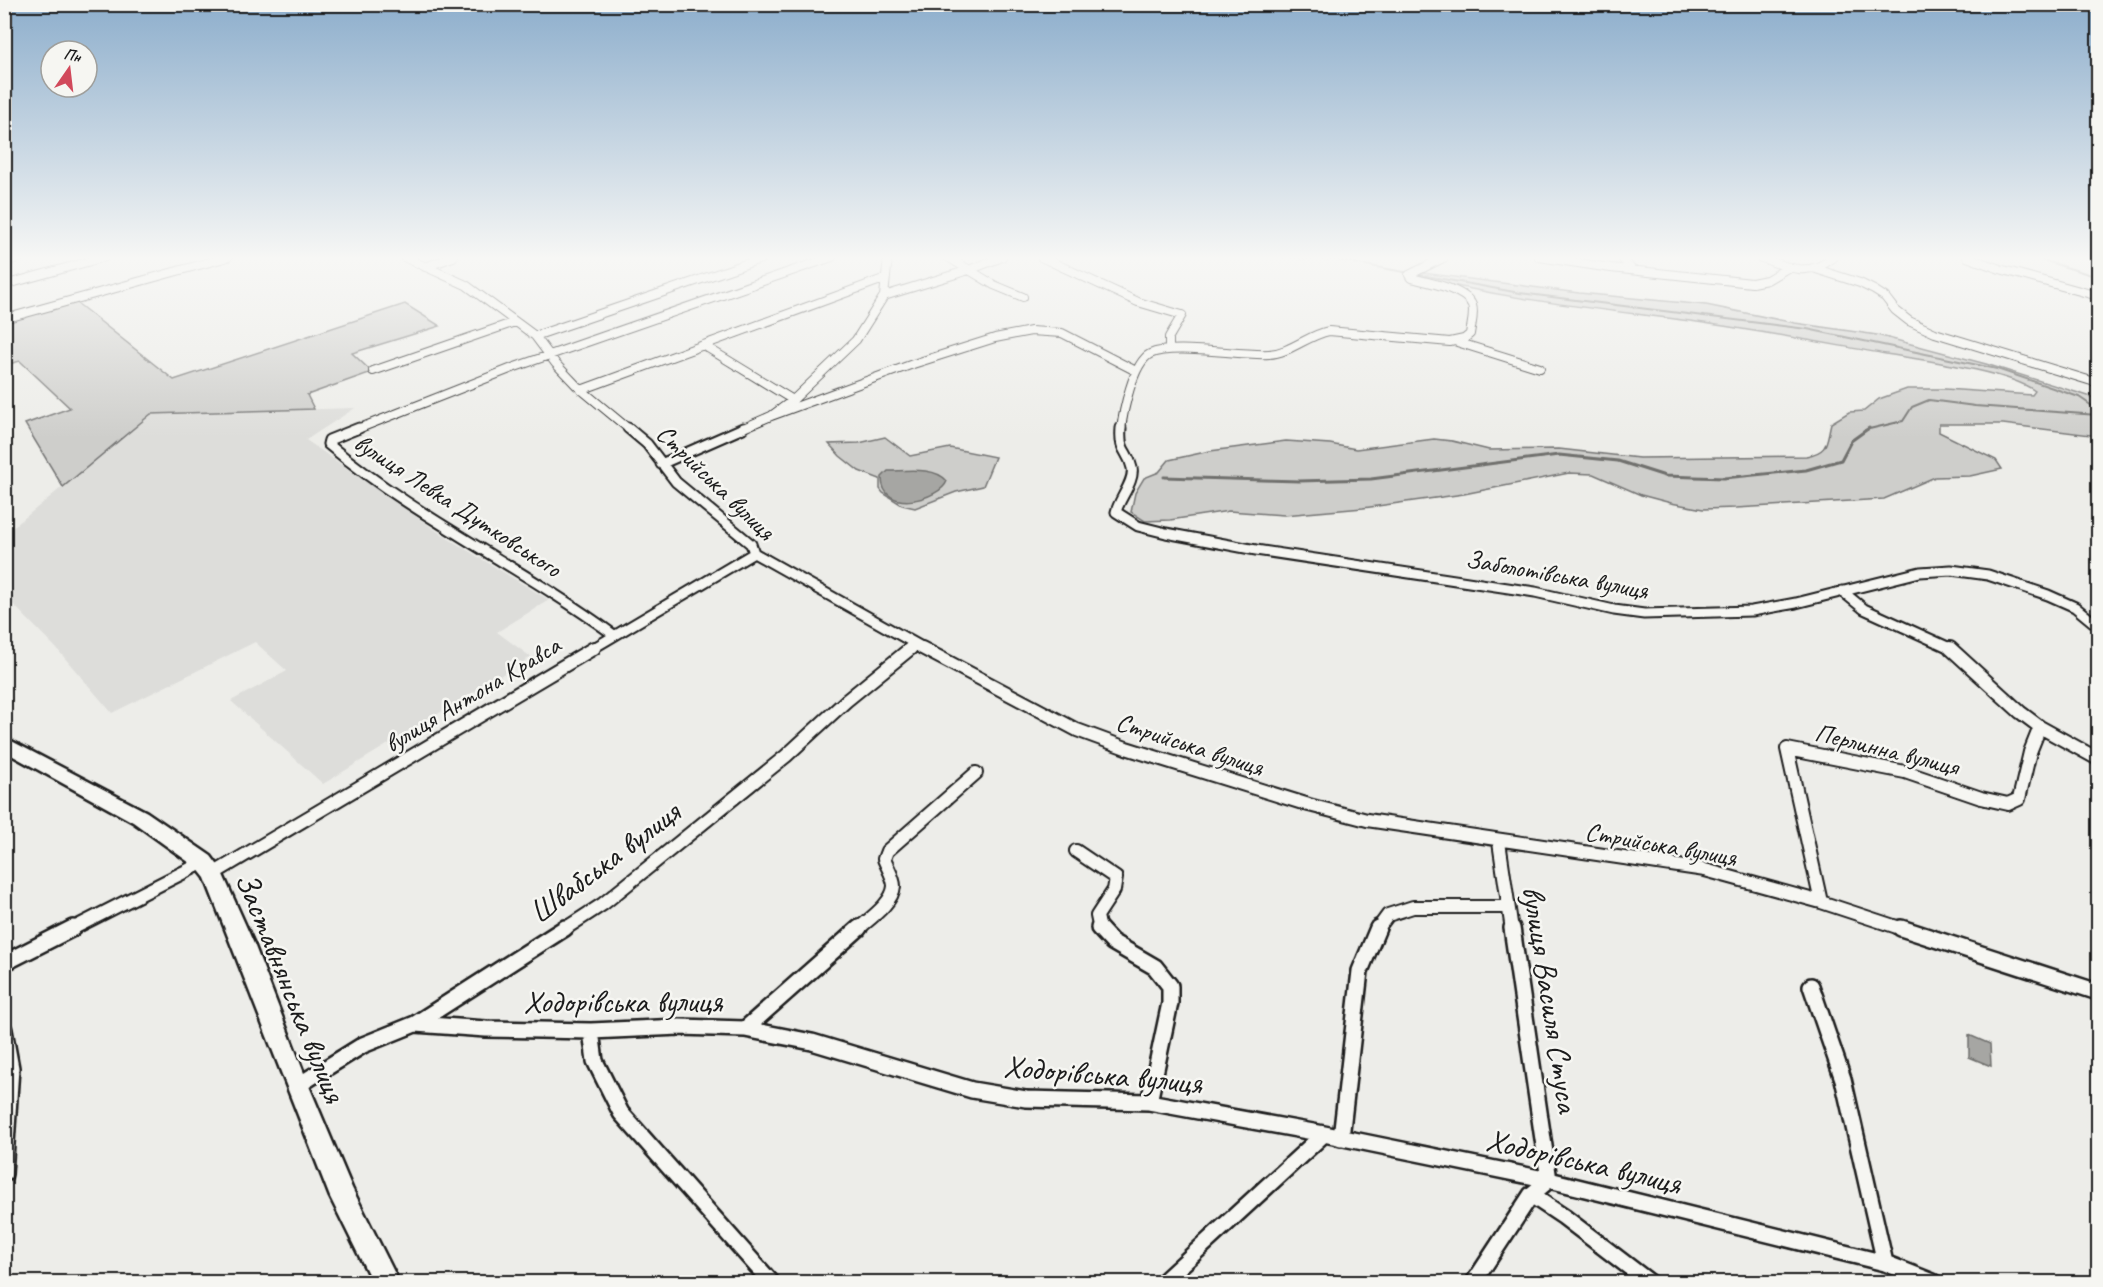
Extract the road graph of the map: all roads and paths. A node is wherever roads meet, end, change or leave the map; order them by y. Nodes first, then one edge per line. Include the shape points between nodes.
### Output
1 (508, 317) edge
2 (590, 317) edge
3 (657, 317) edge
4 (779, 317) edge
5 (873, 317) edge
6 (1181, 317) edge
7 (1472, 317) edge
8 (1904, 317) edge
9 (515, 322) junction
10 (535, 336) junction
11 (1456, 342) junction
12 (703, 345) junction
13 (1169, 350) junction
14 (549, 354) junction
15 (1540, 368) dead end
16 (373, 371) dead end
17 (1136, 371) junction
18 (2098, 383) edge
19 (581, 390) junction
20 (793, 400) junction
21 (771, 417) junction
22 (661, 464) junction
23 (754, 553) junction
24 (1842, 591) junction
25 (2098, 626) edge
26 (614, 635) junction
27 (916, 644) junction
28 (2040, 727) junction
29 (4, 743) edge
30 (2098, 759) edge
31 (976, 773) dead end
32 (1500, 842) junction
33 (1076, 852) dead end
34 (209, 868) junction
35 (1821, 902) junction
36 (1508, 907) junction
37 (4, 963) edge
38 (1811, 986) dead end
39 (2098, 993) edge
40 (415, 1024) junction
41 (745, 1029) junction
42 (4, 1030) edge
43 (591, 1031) junction
44 (297, 1086) junction
45 (1149, 1102) junction
46 (1324, 1134) junction
47 (1341, 1138) junction
48 (4, 1174) edge
49 (1549, 1180) junction
50 (1531, 1195) junction
51 (1885, 1263) junction
52 (386, 1282) edge
53 (771, 1282) edge
54 (1163, 1282) edge
55 (1474, 1282) edge
56 (1649, 1282) edge
57 (1933, 1282) edge

1 - 9 street, Стрийська вулиця
2 - 10 street
3 - 14 street
4 - 12 street
5 - 20 street via 856,340
6 - 13 street via 1168,336
7 - 11 street via 1470,334
8 - 18 street via 1935,333
9 - 10 street, Стрийська вулиця
9 - 16 street
10 - 14 street, Стрийська вулиця
11 - 13 street via 1329,331 1271,354
11 - 15 street
12 - 19 street
12 - 20 street
13 - 17 street via 1150,354
14 - 19 street, Стрийська вулиця
14 - 26 street, вулиця Левка Дутковського via 335,437 328,444 443,526 575,606
17 - 21 street via 1056,331 1030,331 880,374
17 - 24 street, Заболотівська вулиця via 1120,438 1132,475 1116,512 1124,519 1166,533 1535,592 1614,610 1700,614 1752,611
19 - 22 street, Стрийська вулиця via 647,444
20 - 21 street
21 - 22 street
22 - 23 street, Стрийська вулиця via 676,482 751,544
23 - 26 street, вулиця Антона Кравса
23 - 27 street, Стрийська вулиця
24 - 25 street, Заболотівська вулиця via 1920,572 1951,570 1988,575 2075,607
24 - 28 street via 1871,613 1948,646
26 - 34 street, вулиця Антона Кравса
27 - 32 street, Стрийська вулиця via 1077,730 1126,748 1358,818
27 - 40 street, Швабська вулиця via 786,756 603,904
28 - 30 street
28 - 35 street, Перлинна вулиця via 2019,799 2007,804 1905,772 1787,748
29 - 34 street, Заставнянська вулиця via 140,817
31 - 41 street via 887,851 884,859 896,880 880,909
32 - 35 street, Стрийська вулиця via 1705,870
32 - 36 street, вулиця Василя Стуса
33 - 45 street via 1116,878 1114,892 1099,908 1098,928 1107,938 1151,964 1170,986 1170,1003
34 - 37 street, вулиця Антона Кравса
34 - 44 street, Заставнянська вулиця via 243,944
35 - 39 street, Стрийська вулиця
36 - 47 street via 1413,907 1388,915 1378,925 1360,971
36 - 49 street, вулиця Василя Стуса
38 - 51 street via 1844,1079
40 - 43 street, Ходорівська вулиця
40 - 44 street, Швабська вулиця via 363,1045
41 - 43 street, Ходорівська вулиця
41 - 45 street, Ходорівська вулиця via 812,1042 972,1090 1026,1099
42 - 48 street via 11,1068
43 - 53 street via 595,1061 621,1113
44 - 52 street, Заставнянська вулиця via 343,1197
45 - 46 street, Ходорівська вулиця
46 - 47 street, Ходорівська вулиця
46 - 54 street
47 - 49 street, Ходорівська вулиця
49 - 50 street
49 - 51 street, Ходорівська вулиця
50 - 55 street
50 - 56 street
51 - 57 street, Ходорівська вулиця

